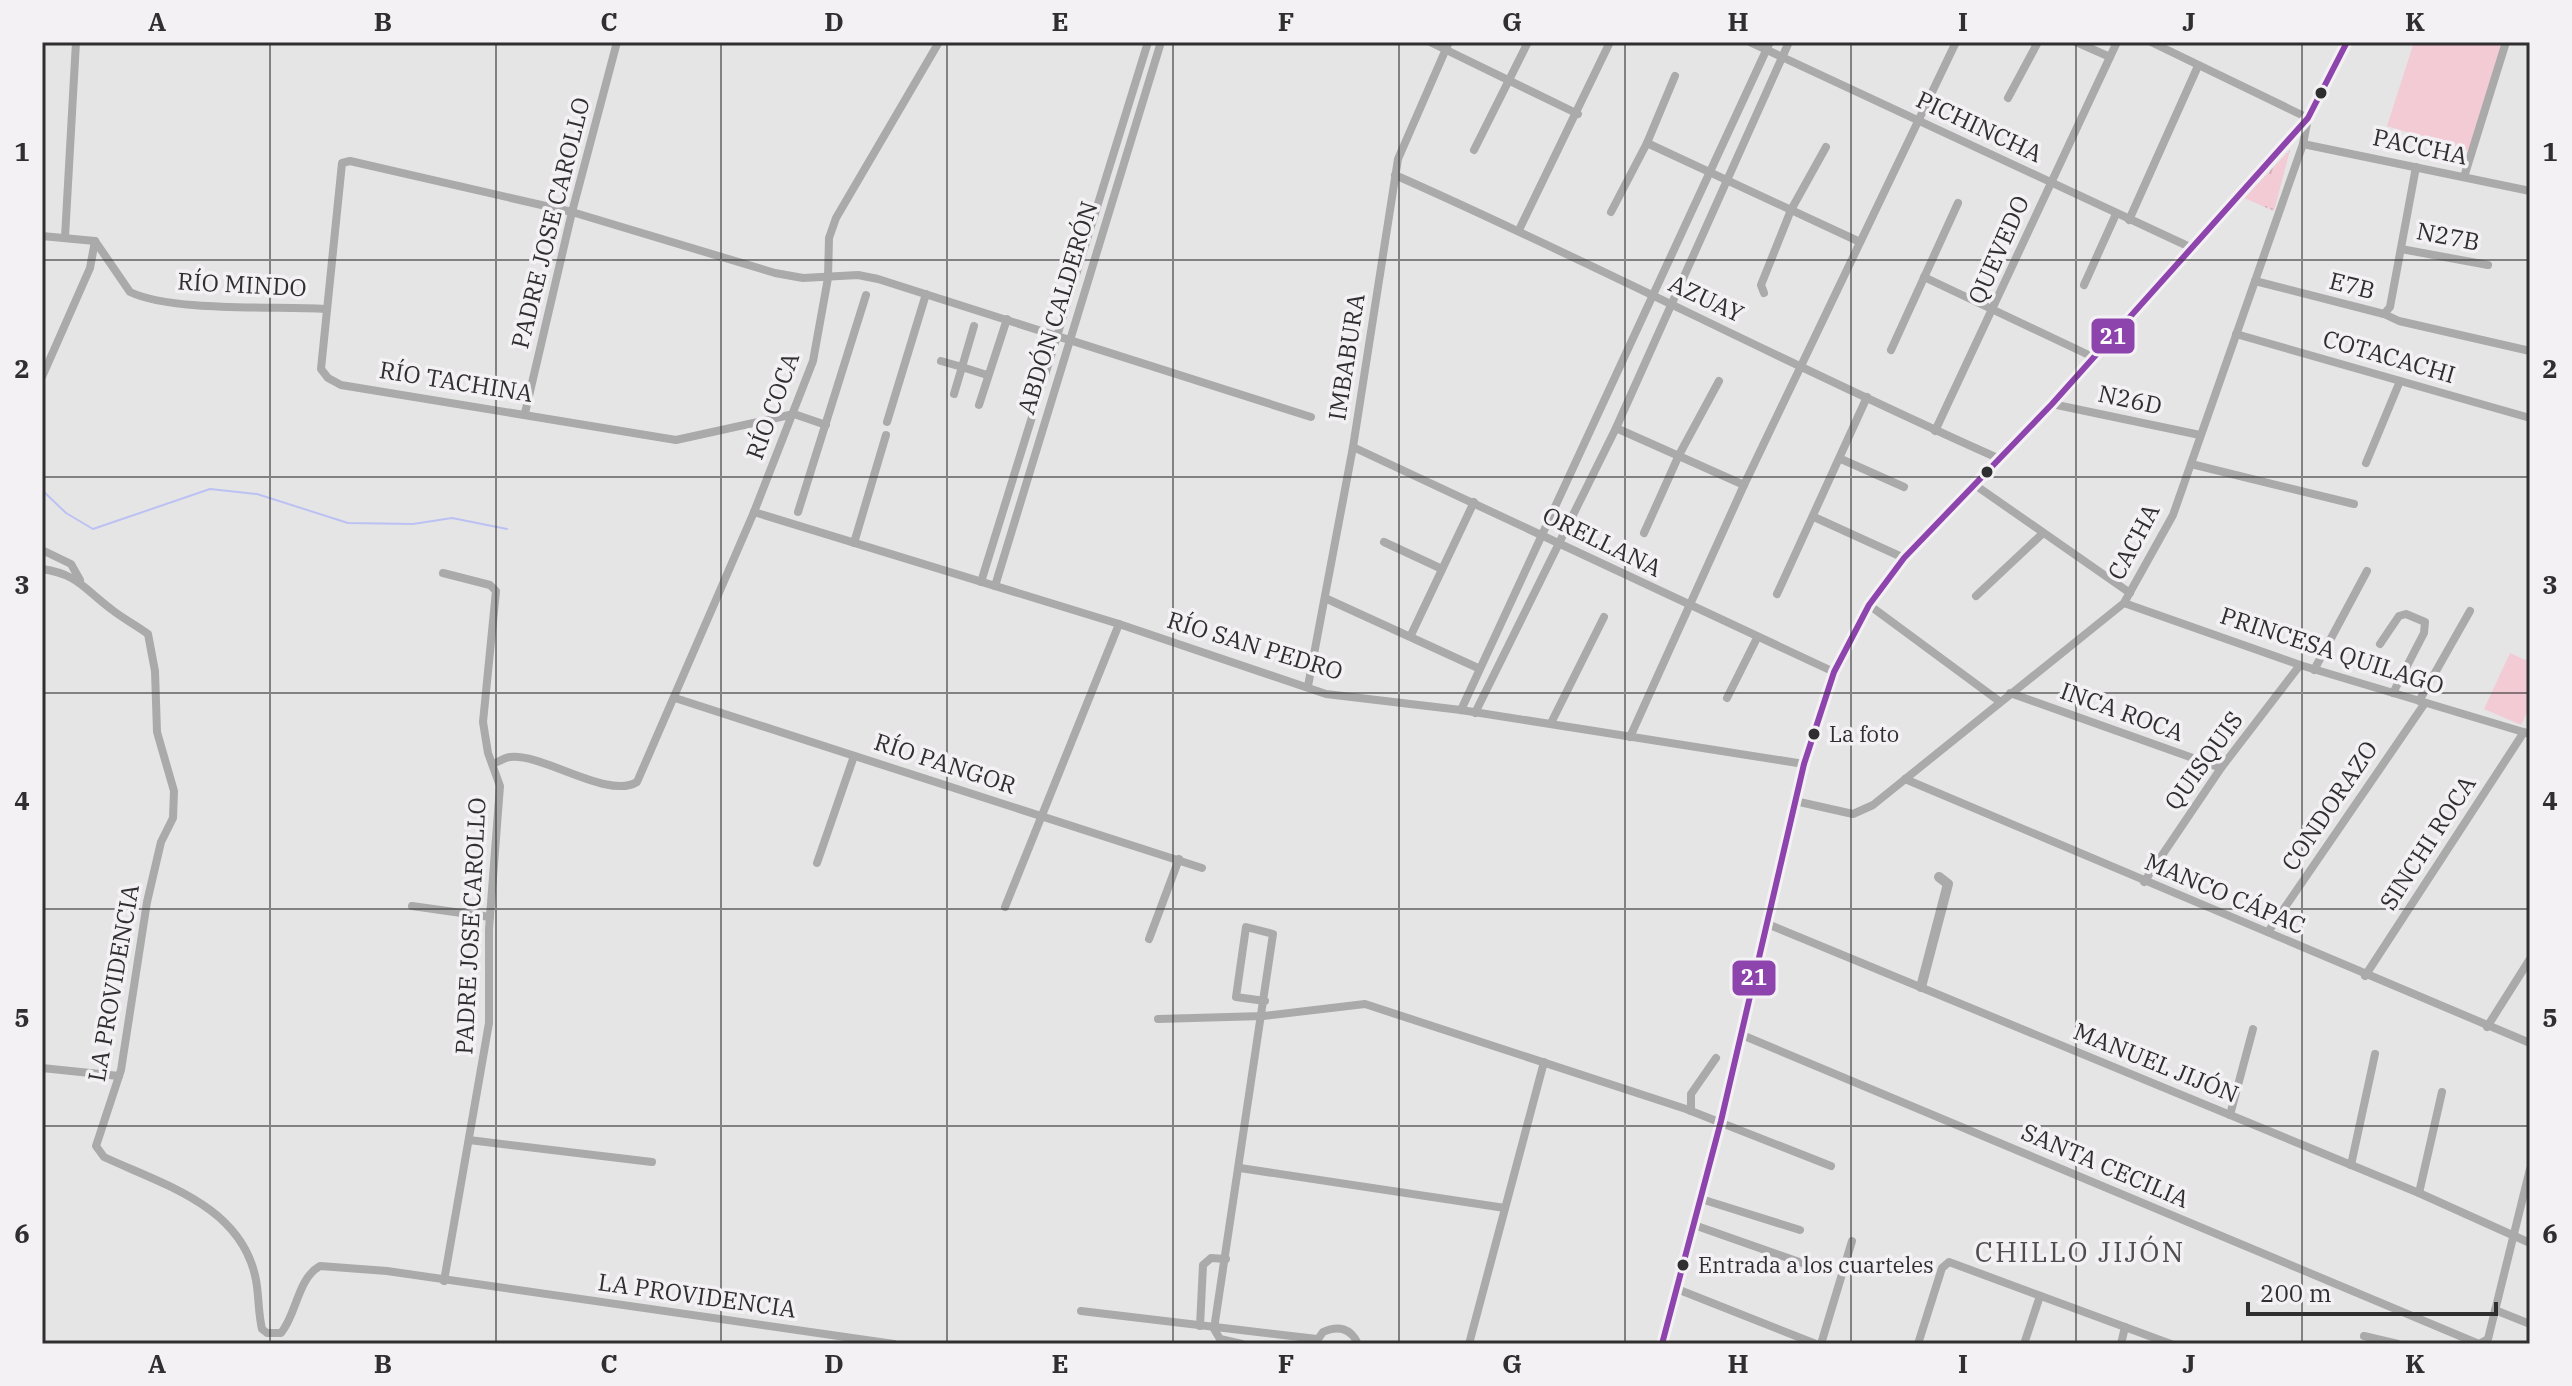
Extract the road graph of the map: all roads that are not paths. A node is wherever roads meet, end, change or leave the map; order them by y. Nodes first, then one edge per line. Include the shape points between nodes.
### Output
1 (76, 42) edge
2 (617, 42) edge
3 (939, 42) edge
4 (1148, 42) edge
5 (1161, 42) edge
6 (1430, 42) edge
7 (1528, 42) edge
8 (1610, 42) edge
9 (1750, 42) edge
10 (1789, 42) edge
11 (1956, 42) edge
12 (2038, 42) edge
13 (2076, 42) edge
14 (2117, 42) edge
15 (2151, 42) edge
16 (2347, 42) edge
17 (2506, 42) edge
18 (1448, 46) edge
19 (1768, 46) edge
20 (1782, 57) junction
21 (2110, 57) junction
22 (2198, 66) junction
23 (1675, 76) dead end
24 (1509, 80) junction
25 (2008, 98) dead end
26 (1578, 114) junction
27 (2308, 118) junction
28 (1917, 121) junction
29 (1647, 143) junction
30 (2303, 144) junction
31 (1826, 147) dead end
32 (1474, 150) dead end
33 (2416, 167) junction
34 (1712, 174) junction
35 (1395, 175) junction
36 (2464, 177) junction
37 (1726, 181) junction
38 (2051, 183) junction
39 (2530, 191) edge
40 (1958, 203) dead end
41 (1791, 210) junction
42 (572, 212) junction
43 (1611, 212) dead end
44 (2116, 214) junction
45 (2129, 220) junction
46 (1519, 230) junction
47 (42, 236) edge
48 (65, 237) junction
49 (95, 241) junction
50 (1860, 242) junction
51 (2192, 248) junction
52 (2401, 249) junction
53 (2488, 265) dead end
54 (1924, 277) junction
55 (828, 278) junction
56 (2255, 281) junction
57 (2084, 285) dead end
58 (1764, 293) dead end
59 (926, 294) junction
60 (866, 295) dead end
61 (1655, 297) junction
62 (1670, 305) junction
63 (325, 309) junction
64 (1993, 311) junction
65 (2384, 314) junction
66 (1007, 319) junction
67 (974, 326) dead end
68 (2236, 334) junction
69 (1057, 336) junction
70 (1069, 340) junction
71 (1891, 350) dead end
72 (2530, 351) edge
73 (2093, 357) junction
74 (941, 361) dead end
75 (1801, 366) junction
76 (962, 367) junction
77 (987, 375) junction
78 (42, 377) edge
79 (1719, 381) dead end
80 (2400, 381) junction
81 (954, 394) dead end
82 (1867, 397) junction
83 (2052, 404) junction
84 (979, 405) dead end
85 (525, 413) junction
86 (794, 414) junction
87 (1311, 417) dead end
88 (2530, 418) edge
89 (887, 422) dead end
90 (826, 425) junction
91 (1616, 428) junction
92 (1935, 431) junction
93 (886, 435) dead end
94 (2200, 435) junction
95 (1353, 447) junction
96 (1679, 455) junction
97 (1841, 459) junction
98 (2000, 459) junction
99 (2366, 463) dead end
100 (2191, 464) junction
101 (1744, 485) junction
102 (1975, 485) junction
103 (1904, 487) dead end
104 (1474, 502) junction
105 (2354, 504) dead end
106 (754, 512) junction
107 (798, 512) dead end
108 (1814, 517) junction
109 (1644, 533) dead end
110 (1541, 534) junction
111 (2042, 534) junction
112 (1384, 542) dead end
113 (1558, 542) junction
114 (854, 543) junction
115 (42, 550) edge
116 (1904, 558) junction
117 (42, 569) edge
118 (1442, 569) junction
119 (2367, 571) dead end
120 (443, 573) dead end
121 (81, 581) junction
122 (981, 582) junction
123 (995, 586) junction
124 (2130, 593) junction
125 (1777, 594) dead end
126 (1976, 596) dead end
127 (1325, 598) junction
128 (2124, 603) junction
129 (1869, 605) junction
130 (1689, 607) junction
131 (2470, 611) dead end
132 (1604, 617) dead end
133 (1119, 624) junction
134 (1411, 635) junction
135 (1757, 638) junction
136 (2380, 644) dead end
137 (2300, 665) junction
138 (1478, 668) junction
139 (2314, 670) junction
140 (1834, 672) junction
141 (1308, 686) junction
142 (2010, 693) junction
143 (2393, 693) junction
144 (675, 698) junction
145 (1727, 698) dead end
146 (1999, 701) junction
147 (2422, 702) junction
148 (1461, 710) junction
149 (1475, 713) junction
150 (1551, 723) junction
151 (2527, 733) edge
152 (1630, 737) junction
153 (854, 756) junction
154 (493, 764) junction
155 (1804, 764) junction
156 (2221, 768) junction
157 (1905, 779) junction
158 (1795, 801) junction
159 (1041, 816) junction
160 (1179, 859) junction
161 (817, 863) dead end
162 (1202, 868) dead end
163 (1939, 877) dead end
164 (2144, 882) junction
165 (412, 906) dead end
166 (1005, 907) dead end
167 (490, 917) junction
168 (1765, 923) junction
169 (2268, 932) junction
170 (1149, 939) dead end
171 (2530, 959) edge
172 (2365, 976) junction
173 (1921, 987) junction
174 (1265, 1001) junction
175 (1263, 1016) junction
176 (1158, 1019) dead end
177 (2487, 1027) junction
178 (2253, 1029) dead end
179 (1742, 1035) junction
180 (2530, 1043) edge
181 (2375, 1054) dead end
182 (1716, 1058) dead end
183 (1544, 1062) junction
184 (42, 1068) edge
185 (119, 1076) junction
186 (2442, 1092) dead end
187 (1691, 1111) junction
188 (2230, 1115) junction
189 (1721, 1121) junction
190 (469, 1140) junction
191 (652, 1162) dead end
192 (2351, 1165) junction
193 (1831, 1166) dead end
194 (1240, 1168) junction
195 (2530, 1169) edge
196 (2419, 1193) junction
197 (1701, 1199) junction
198 (1505, 1208) junction
199 (1694, 1225) junction
200 (1800, 1230) dead end
201 (2514, 1236) junction
202 (1852, 1241) dead end
203 (2530, 1243) edge
204 (1226, 1259) junction
205 (1808, 1265) dead end
206 (444, 1281) junction
207 (1677, 1289) junction
208 (2040, 1296) junction
209 (2495, 1310) junction
210 (1081, 1311) dead end
211 (2530, 1324) edge
212 (1200, 1326) junction
213 (2125, 1327) junction
214 (1214, 1329) junction
215 (2364, 1336) dead end
216 (2452, 1339) edge
217 (1316, 1342) edge
218 (894, 1344) edge
219 (1242, 1344) edge
220 (1358, 1344) edge
221 (1469, 1344) edge
222 (1662, 1344) edge
223 (1818, 1344) edge
224 (1918, 1344) edge
225 (2024, 1344) edge
226 (2121, 1344) edge
227 (2171, 1344) edge
228 (2398, 1344) edge

1 - 48 street
2 - 42 street, PADRE JOSE CAROLLO
3 - 55 street, RÍO COCA via 836,218 829,238
4 - 69 street, ABDÓN CALDERÓN
5 - 70 street, ABDÓN CALDERÓN
6 - 18 street
7 - 24 street
8 - 26 street
9 - 19 street, PICHINCHA
10 - 20 street
11 - 28 street
12 - 25 street
13 - 21 street
14 - 21 street, QUEVEDO
15 - 22 street
16 - 27 street
17 - 36 street
18 - 24 street
18 - 35 street, IMBABURA
19 - 20 street, PICHINCHA
19 - 34 street
20 - 28 street, PICHINCHA
20 - 37 street
21 - 38 street, QUEVEDO
22 - 27 street
22 - 45 street
23 - 29 street
24 - 26 street
24 - 32 street
26 - 46 street
27 - 30 street, CACHA
27 - 51 street
28 - 38 street, PICHINCHA
28 - 50 street
29 - 34 street
29 - 43 street
30 - 33 street, PACCHA
30 - 56 street, CACHA
31 - 41 street
33 - 36 street, PACCHA
33 - 52 street, E7B
34 - 37 street
34 - 61 street
35 - 46 street, AZUAY
35 - 95 street, IMBABURA
36 - 39 street, PACCHA
37 - 41 street
37 - 62 street
38 - 44 street, PICHINCHA
38 - 64 street, QUEVEDO
40 - 54 street
41 - 50 street
41 - 58 street via 1761,285
42 - 55 street via 775,273
42 - 63 street, RÍO TACHINA via 342,163
42 - 85 street, PADRE JOSE CAROLLO
44 - 45 street, PICHINCHA
44 - 57 street
45 - 51 street, PICHINCHA
46 - 61 street, AZUAY
47 - 48 street
48 - 49 street
49 - 63 street, RÍO MINDO via 136,295 174,304
49 - 78 street via 90,268
50 - 75 street
51 - 73 street
52 - 53 street, N27B
52 - 65 street, E7B via 2390,307
54 - 64 street
54 - 71 street
55 - 59 street via 858,275
55 - 86 street, RÍO COCA via 813,361
56 - 65 street, E7B
56 - 68 street, CACHA
59 - 66 street
59 - 89 street
60 - 90 street
61 - 62 street, AZUAY
61 - 110 street
62 - 75 street, AZUAY
62 - 91 street
63 - 85 street, RÍO TACHINA via 321,369 341,385
64 - 73 street
64 - 92 street, QUEVEDO
65 - 72 street
66 - 69 street
66 - 77 street
67 - 76 street
68 - 80 street, COTACACHI
68 - 94 street, CACHA
69 - 70 street
69 - 122 street, ABDÓN CALDERÓN
70 - 87 street
70 - 123 street, ABDÓN CALDERÓN
73 - 83 street
74 - 76 street
75 - 82 street, AZUAY
75 - 101 street
76 - 77 street
76 - 81 street
77 - 84 street
79 - 96 street
80 - 88 street, COTACACHI
80 - 99 street
82 - 92 street, AZUAY
82 - 97 street
83 - 94 street, N26D
83 - 98 street
85 - 86 street, RÍO TACHINA via 676,440
86 - 90 street
86 - 106 street, RÍO COCA
90 - 107 street
91 - 96 street
91 - 113 street
92 - 98 street, AZUAY
93 - 114 street
94 - 100 street, CACHA
95 - 104 street, ORELLANA
95 - 127 street, IMBABURA
96 - 101 street
96 - 109 street
97 - 103 street
97 - 108 street
98 - 102 street
100 - 105 street
100 - 124 street, CACHA via 2173,515
101 - 130 street
102 - 111 street
102 - 116 street
104 - 110 street, ORELLANA
104 - 118 street
106 - 114 street, RÍO SAN PEDRO
106 - 144 street, RÍO COCA
108 - 116 street
108 - 125 street
110 - 113 street, ORELLANA
110 - 138 street
111 - 124 street
111 - 126 street
112 - 118 street
113 - 130 street, ORELLANA
113 - 149 street
114 - 122 street, RÍO SAN PEDRO
115 - 121 street via 71,564
116 - 129 street
117 - 121 street, LA PROVIDENCIA
118 - 134 street
119 - 139 street
120 - 154 street, PADRE JOSE CAROLLO via 496,591 483,722
121 - 185 street, LA PROVIDENCIA via 101,602 148,634 157,732 174,791 173,818 161,842 147,902
122 - 123 street, RÍO SAN PEDRO
123 - 133 street, RÍO SAN PEDRO
124 - 128 street, CACHA
127 - 134 street
127 - 141 street, IMBABURA
128 - 137 street, PRINCESA QUILAGO
128 - 142 street, CACHA
129 - 140 street
129 - 146 street
130 - 135 street, ORELLANA
130 - 152 street
131 - 147 street, CONDORAZO
132 - 150 street
133 - 141 street, RÍO SAN PEDRO
133 - 159 street
134 - 138 street
135 - 140 street, ORELLANA
135 - 145 street
136 - 143 street via 2399,616 2425,622
137 - 139 street, PRINCESA QUILAGO
137 - 156 street, QUISQUIS
138 - 148 street
139 - 143 street, PRINCESA QUILAGO
140 - 155 street
141 - 148 street, RÍO SAN PEDRO via 1326,694
142 - 146 street, CACHA
142 - 156 street, INCA ROCA
143 - 147 street, PRINCESA QUILAGO
144 - 153 street, RÍO PANGOR
144 - 154 street, RÍO COCA via 633,785 517,757
146 - 157 street, CACHA
147 - 151 street, PRINCESA QUILAGO
147 - 169 street, CONDORAZO
148 - 149 street, RÍO SAN PEDRO
149 - 150 street, RÍO SAN PEDRO
150 - 152 street, RÍO SAN PEDRO
151 - 172 street, SINCHI ROCA
152 - 155 street, RÍO SAN PEDRO
153 - 159 street, RÍO PANGOR
153 - 161 street
154 - 167 street, PADRE JOSE CAROLLO via 500,786
155 - 158 street
156 - 164 street, QUISQUIS
157 - 158 street, CACHA via 1863,812
157 - 164 street, MANCO CÁPAC
158 - 168 street
159 - 160 street, RÍO PANGOR
159 - 166 street
160 - 162 street, RÍO PANGOR
160 - 170 street
163 - 173 street via 1948,884
164 - 169 street, MANCO CÁPAC
165 - 167 street
167 - 190 street, PADRE JOSE CAROLLO via 487,1045
168 - 173 street, MANUEL JIJÓN
168 - 179 street
169 - 172 street, MANCO CÁPAC
171 - 177 street
172 - 177 street, MANCO CÁPAC
173 - 188 street, MANUEL JIJÓN
174 - 174 street via 1238,1000 1235,993 1246,927 1273,933
174 - 175 street
175 - 176 street
175 - 183 street via 1365,1004
175 - 194 street
177 - 180 street, MANCO CÁPAC
178 - 188 street
179 - 189 street
179 - 216 street, SANTA CECILIA
181 - 192 street
182 - 187 street via 1691,1094
183 - 187 street
183 - 198 street
184 - 185 street
185 - 206 street, LA PROVIDENCIA via 97,1139 98,1152 214,1210 234,1230 256,1279 260,1321 267,1333 281,1333 292,1320 306,1280 320,1266
186 - 196 street
187 - 189 street
188 - 192 street, MANUEL JIJÓN
189 - 193 street
189 - 197 street
190 - 191 street
190 - 206 street, PADRE JOSE CAROLLO
192 - 196 street, MANUEL JIJÓN
194 - 198 street
194 - 204 street
195 - 201 street
196 - 201 street, MANUEL JIJÓN
197 - 199 street
197 - 200 street
198 - 221 street
199 - 205 street
199 - 207 street
201 - 203 street, MANUEL JIJÓN
201 - 209 street
202 - 223 street
204 - 212 street via 1205,1260
204 - 214 street
206 - 218 street, LA PROVIDENCIA
207 - 222 street
207 - 223 street
208 - 213 street
208 - 224 street via 1949,1262 1942,1268
208 - 225 street
209 - 211 street
209 - 216 street, SANTA CECILIA via 2486,1342
210 - 212 street
212 - 214 street
213 - 226 street
213 - 227 street
214 - 217 street
214 - 219 street via 1220,1339
215 - 228 street
217 - 220 street via 1323,1332 1339,1328

